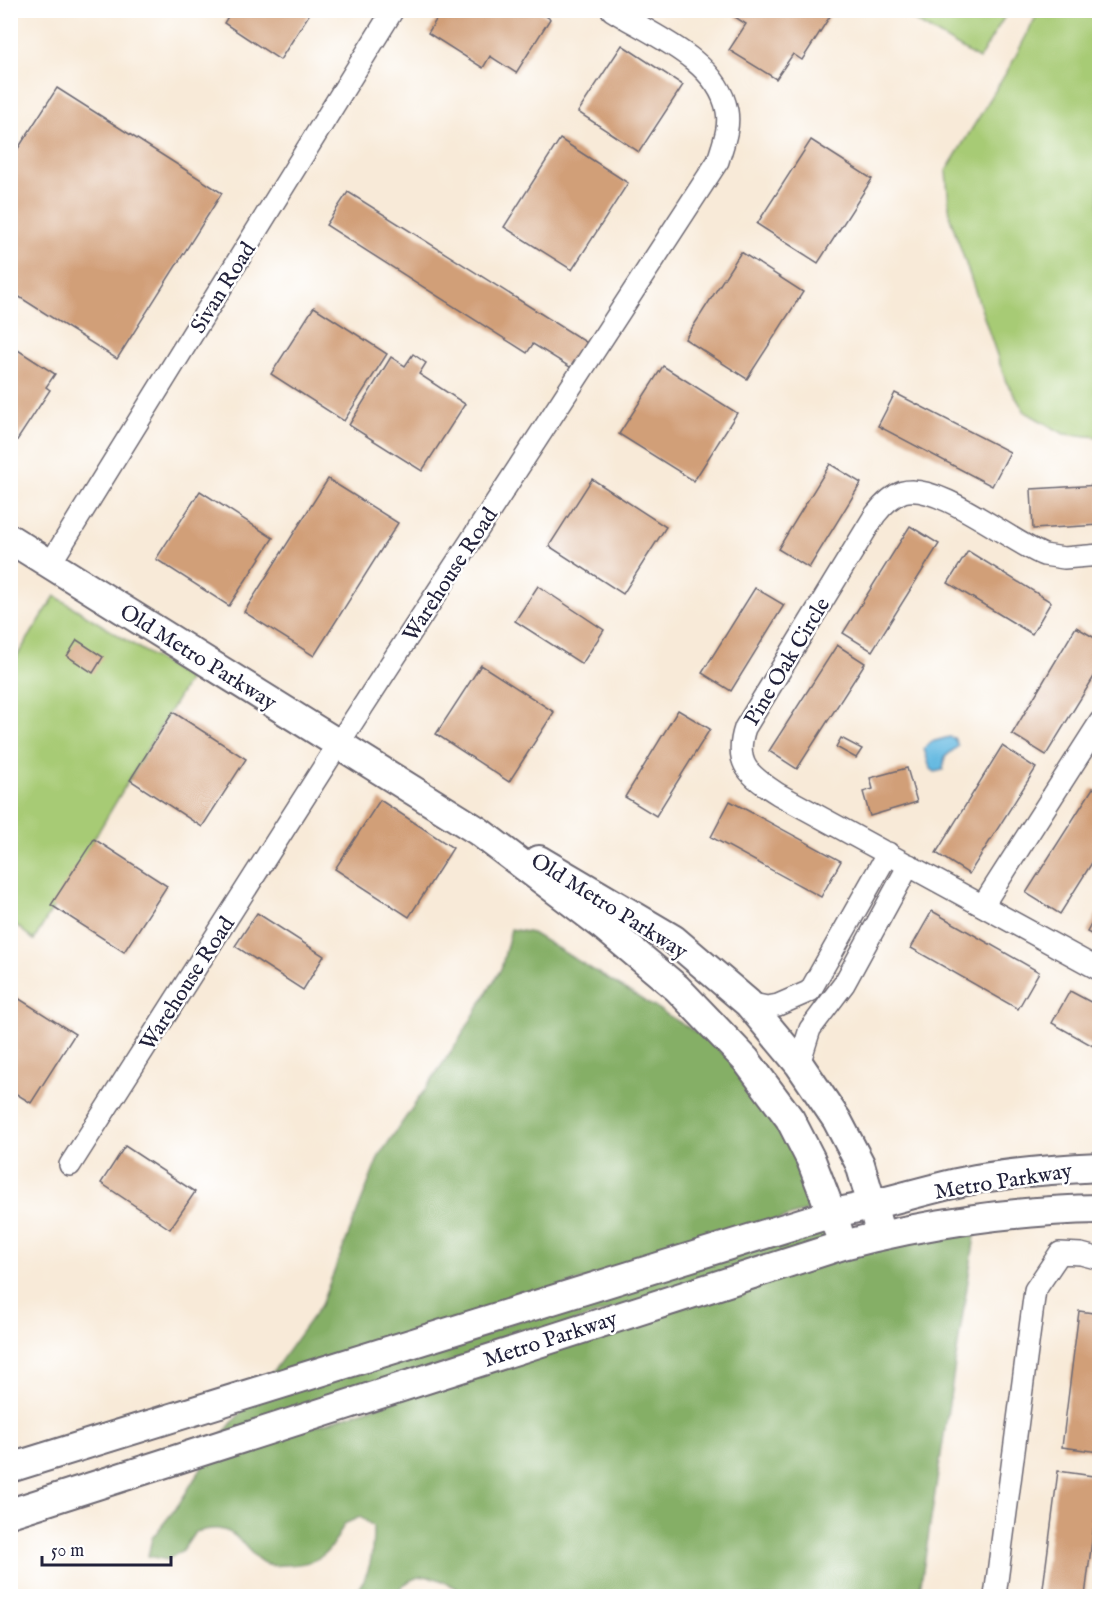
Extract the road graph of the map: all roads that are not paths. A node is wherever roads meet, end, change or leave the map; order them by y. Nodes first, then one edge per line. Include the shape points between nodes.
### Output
1 (393, 10) edge
2 (612, 10) edge
3 (10, 539) edge
4 (1100, 555) edge
5 (50, 564) junction
6 (1100, 722) edge
7 (339, 743) junction
8 (478, 831) junction
9 (888, 853) junction
10 (909, 865) junction
11 (860, 903) junction
12 (983, 906) junction
13 (881, 915) junction
14 (602, 925) junction
15 (664, 934) junction
16 (1100, 970) edge
17 (810, 991) junction
18 (831, 1002) junction
19 (748, 1003) junction
20 (800, 1064) junction
21 (70, 1165) dead end
22 (1100, 1167) edge
23 (873, 1206) junction
24 (1100, 1209) edge
25 (833, 1214) junction
26 (881, 1235) junction
27 (843, 1245) junction
28 (1100, 1259) edge
29 (10, 1468) edge
30 (10, 1514) edge
31 (995, 1596) edge

1 - 5 street, Sivan Road
2 - 7 street, Warehouse Road via 688,57 719,89 727,111 727,135 718,160
3 - 5 main road, Old Metro Parkway
4 - 9 street, Pine Oak Circle via 1044,555 927,492 903,492 875,515 745,728 740,752 757,781
5 - 7 main road, Old Metro Parkway
6 - 12 street
7 - 8 main road, Old Metro Parkway
7 - 21 street, Warehouse Road
8 - 14 main road, Old Metro Parkway
8 - 15 main road, Old Metro Parkway via 549,864
9 - 10 street, Pine Oak Circle
9 - 11 street
10 - 12 street, Pine Oak Circle
10 - 13 street
11 - 13 street
11 - 17 street
12 - 16 street, Pine Oak Circle
13 - 18 street
14 - 15 main road via 606,917 624,918
14 - 25 main road, Old Metro Parkway via 677,988 746,1060 790,1119
15 - 19 main road, Old Metro Parkway
17 - 18 street
17 - 19 street via 778,1005
18 - 20 street via 810,1029
19 - 20 main road, Old Metro Parkway
20 - 23 main road, Old Metro Parkway via 859,1161
22 - 23 main road, Metro Parkway via 974,1180
23 - 25 main road, Metro Parkway
23 - 26 main road, Old Metro Parkway
24 - 26 main road, Metro Parkway via 1011,1215
25 - 27 main road, Old Metro Parkway
25 - 29 main road, Metro Parkway
26 - 27 main road, Metro Parkway
27 - 30 main road, Metro Parkway
28 - 31 street via 1060,1253 1035,1290

